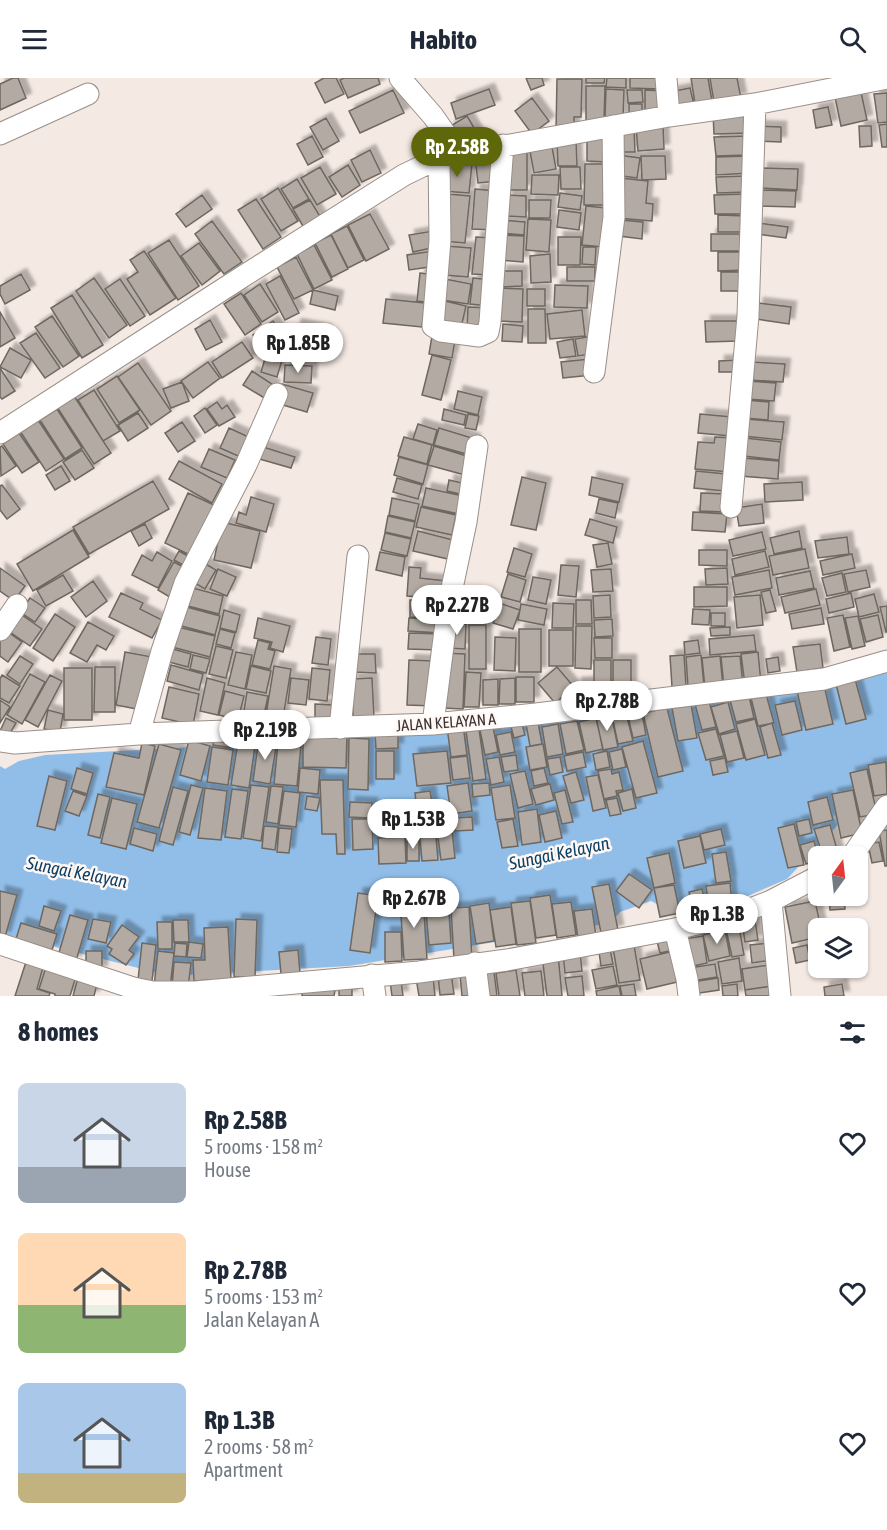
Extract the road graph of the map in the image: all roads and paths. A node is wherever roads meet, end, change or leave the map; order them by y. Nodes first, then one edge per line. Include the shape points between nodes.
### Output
1 (400, 78) edge
2 (666, 78) edge
3 (887, 78) edge
4 (88, 94) dead end
5 (755, 104) junction
6 (669, 116) junction
7 (613, 126) junction
8 (0, 134) edge
9 (503, 145) junction
10 (459, 153) junction
11 (439, 158) junction
12 (594, 372) dead end
13 (277, 394) dead end
14 (0, 433) edge
15 (477, 446) dead end
16 (731, 507) dead end
17 (358, 556) dead end
18 (17, 605) dead end
19 (0, 630) edge
20 (887, 662) edge
21 (433, 724) junction
22 (340, 728) junction
23 (139, 734) junction
24 (0, 741) edge
25 (887, 806) edge
26 (859, 846) edge
27 (808, 882) edge
28 (771, 902) junction
29 (675, 929) junction
30 (0, 945) edge
31 (475, 963) junction
32 (373, 986) edge
33 (338, 987) edge
34 (479, 996) edge
35 (689, 996) edge
36 (780, 996) edge

1 - 10 street
2 - 6 street
3 - 5 street
4 - 8 street
5 - 6 street
5 - 16 street via 748,316
6 - 7 street
7 - 9 street
7 - 12 street via 614,217
9 - 10 street
9 - 11 street via 490,322 485,335 441,331 433,326 440,240
10 - 11 street
11 - 14 street via 404,175
13 - 23 street via 246,465 185,582
15 - 21 street via 448,607
17 - 22 street
18 - 19 street
20 - 21 street, JALAN KELAYAN A via 774,686
21 - 22 street, JALAN KELAYAN A
22 - 23 street, JALAN KELAYAN A
23 - 24 street, JALAN KELAYAN A via 106,742
25 - 26 street
27 - 28 street
28 - 29 street
28 - 36 street
29 - 31 street
29 - 35 street
30 - 33 street via 52,954 133,988 161,992
31 - 32 street via 419,972
31 - 34 street
32 - 33 street

